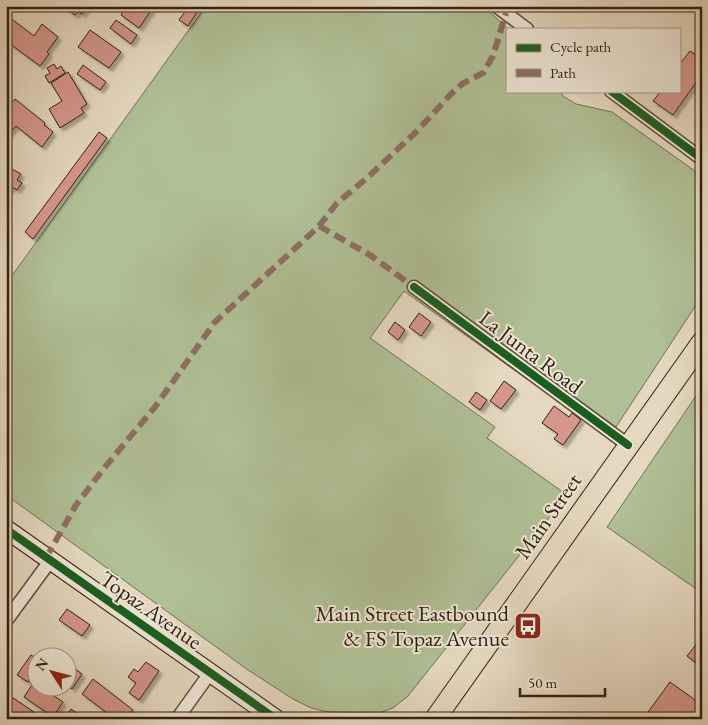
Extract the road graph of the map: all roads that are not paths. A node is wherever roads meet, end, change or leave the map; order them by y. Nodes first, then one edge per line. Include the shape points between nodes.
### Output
1 (496, 6) edge
2 (526, 28) edge
3 (612, 92) edge
4 (702, 159) edge
5 (414, 287) dead end
6 (702, 342) edge
7 (628, 445) junction
8 (6, 529) edge
9 (50, 561) junction
10 (6, 621) edge
11 (210, 673) junction
12 (177, 719) edge
13 (276, 719) edge
14 (434, 719) edge

1 - 2 street
3 - 4 street
5 - 7 street, La Junta Road
6 - 7 main road, Main Street
7 - 14 main road, Main Street
8 - 9 street, Topaz Avenue
9 - 10 street
9 - 11 street, Topaz Avenue
11 - 12 street
11 - 13 street, Topaz Avenue

